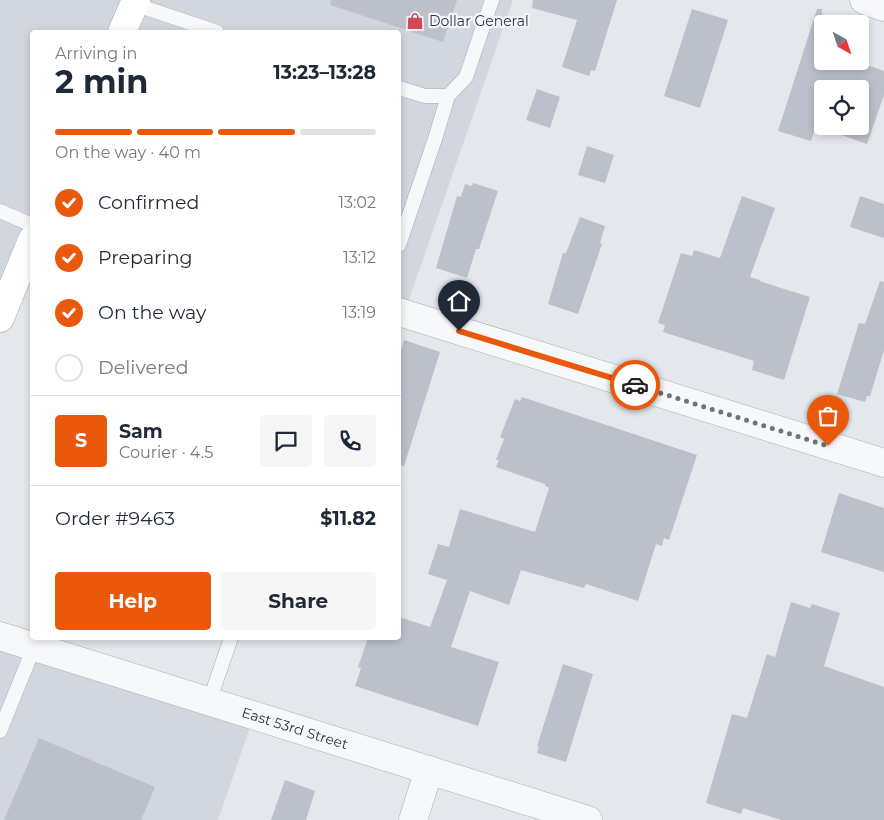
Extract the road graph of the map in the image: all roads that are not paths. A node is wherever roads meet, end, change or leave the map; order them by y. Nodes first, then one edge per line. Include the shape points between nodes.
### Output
1 (492, 0) edge
2 (864, 0) edge
3 (135, 2) edge
4 (884, 7) edge
5 (123, 30) edge
6 (212, 30) edge
7 (401, 89) edge
8 (448, 96) junction
9 (0, 212) edge
10 (30, 224) edge
11 (401, 239) edge
12 (30, 245) edge
13 (401, 313) edge
14 (0, 318) edge
15 (884, 463) edge
16 (0, 636) edge
17 (230, 640) edge
18 (34, 647) junction
19 (209, 702) junction
20 (0, 731) edge
21 (429, 770) junction
22 (412, 820) edge
23 (588, 820) edge

1 - 8 lane via 466,77
2 - 4 street
3 - 5 main road
3 - 6 lane
7 - 8 lane via 426,96
8 - 11 lane
9 - 10 lane
12 - 14 main road
13 - 15 street
16 - 18 street, East 53rd Street
17 - 19 lane
18 - 19 street, East 53rd Street
18 - 20 lane
19 - 21 street, East 53rd Street
21 - 22 street
21 - 23 street, East 53rd Street

